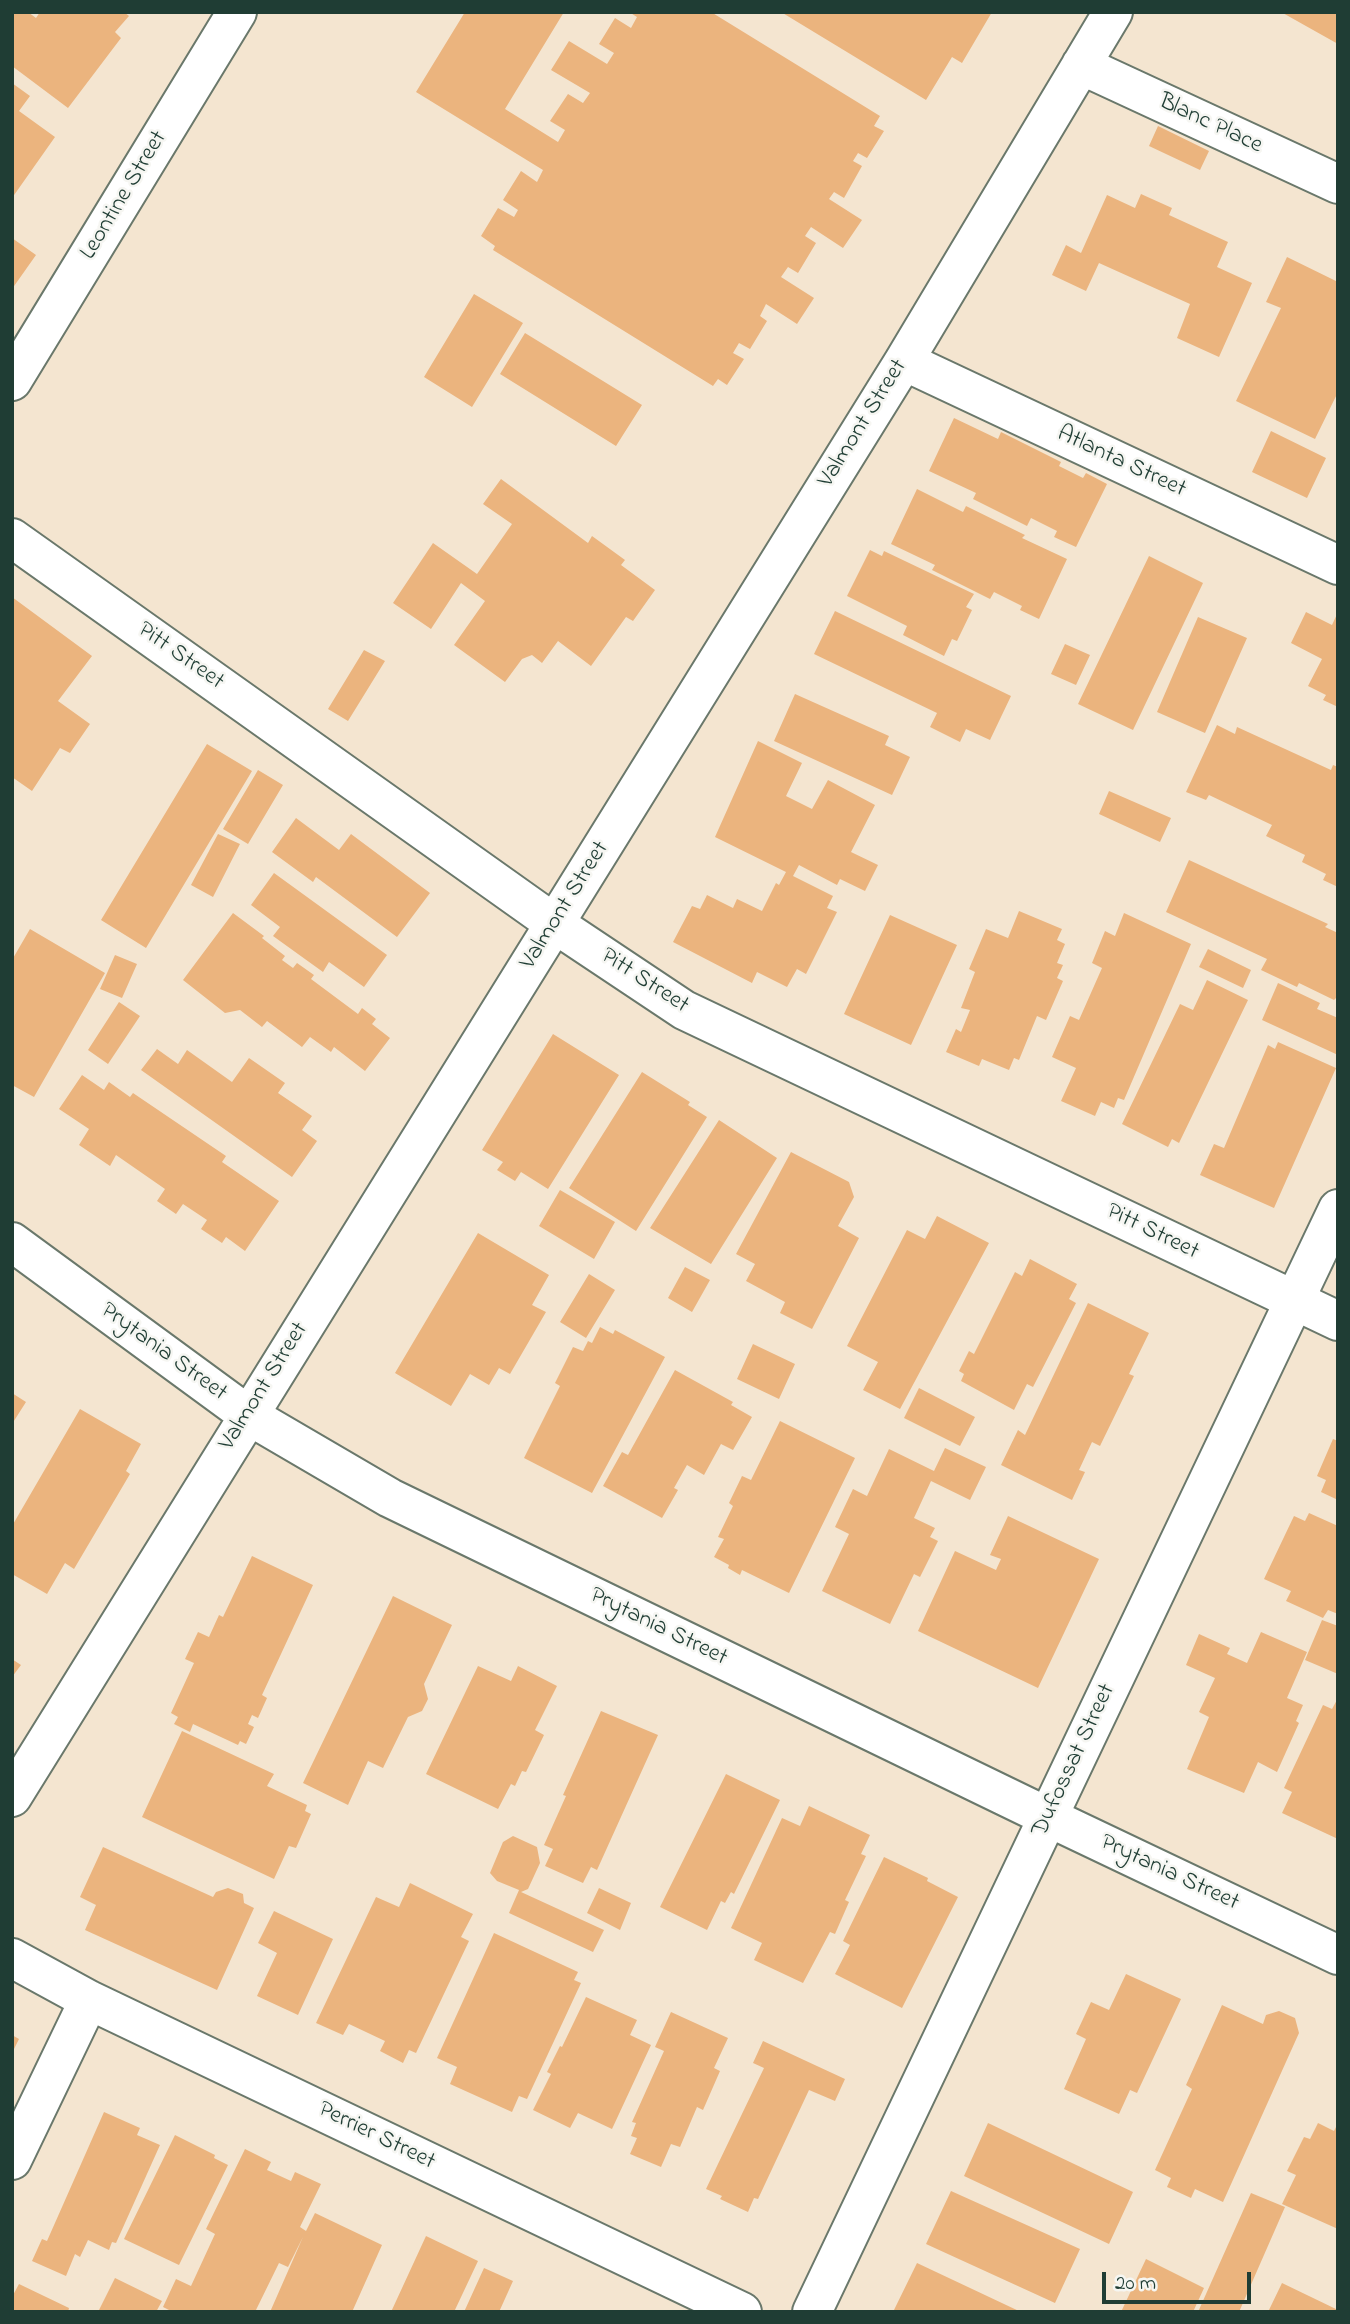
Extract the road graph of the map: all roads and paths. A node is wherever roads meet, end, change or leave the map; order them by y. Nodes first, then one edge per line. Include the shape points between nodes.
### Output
1 (237, 12) edge
2 (1113, 12) edge
3 (1081, 65) junction
4 (1338, 184) edge
5 (904, 361) junction
6 (12, 380) edge
7 (12, 538) edge
8 (1338, 565) edge
9 (555, 925) junction
10 (1338, 1209) edge
11 (12, 1242) edge
12 (1294, 1301) junction
13 (1338, 1321) edge
14 (248, 1415) junction
15 (12, 1797) edge
16 (1048, 1817) junction
17 (1338, 1955) edge
18 (12, 1958) edge
19 (89, 2000) junction
20 (12, 2160) edge
21 (741, 2312) edge
22 (812, 2312) edge

1 - 6 street, Leontine Street
2 - 3 street, Valmont Street
3 - 4 street, Blanc Place
3 - 5 street, Valmont Street
5 - 8 street, Atlanta Street
5 - 9 street, Valmont Street
7 - 9 street, Pitt Street
9 - 12 street, Pitt Street via 684,1010
9 - 14 street, Valmont Street
10 - 12 street, Dufossat Street
11 - 14 street, Prytania Street
12 - 13 street, Pitt Street
12 - 16 street, Dufossat Street
14 - 15 street, Valmont Street
14 - 16 street, Prytania Street via 390,1498
16 - 17 street, Prytania Street
16 - 22 street, Dufossat Street
18 - 19 street, Perrier Street
19 - 20 street
19 - 21 street, Perrier Street

